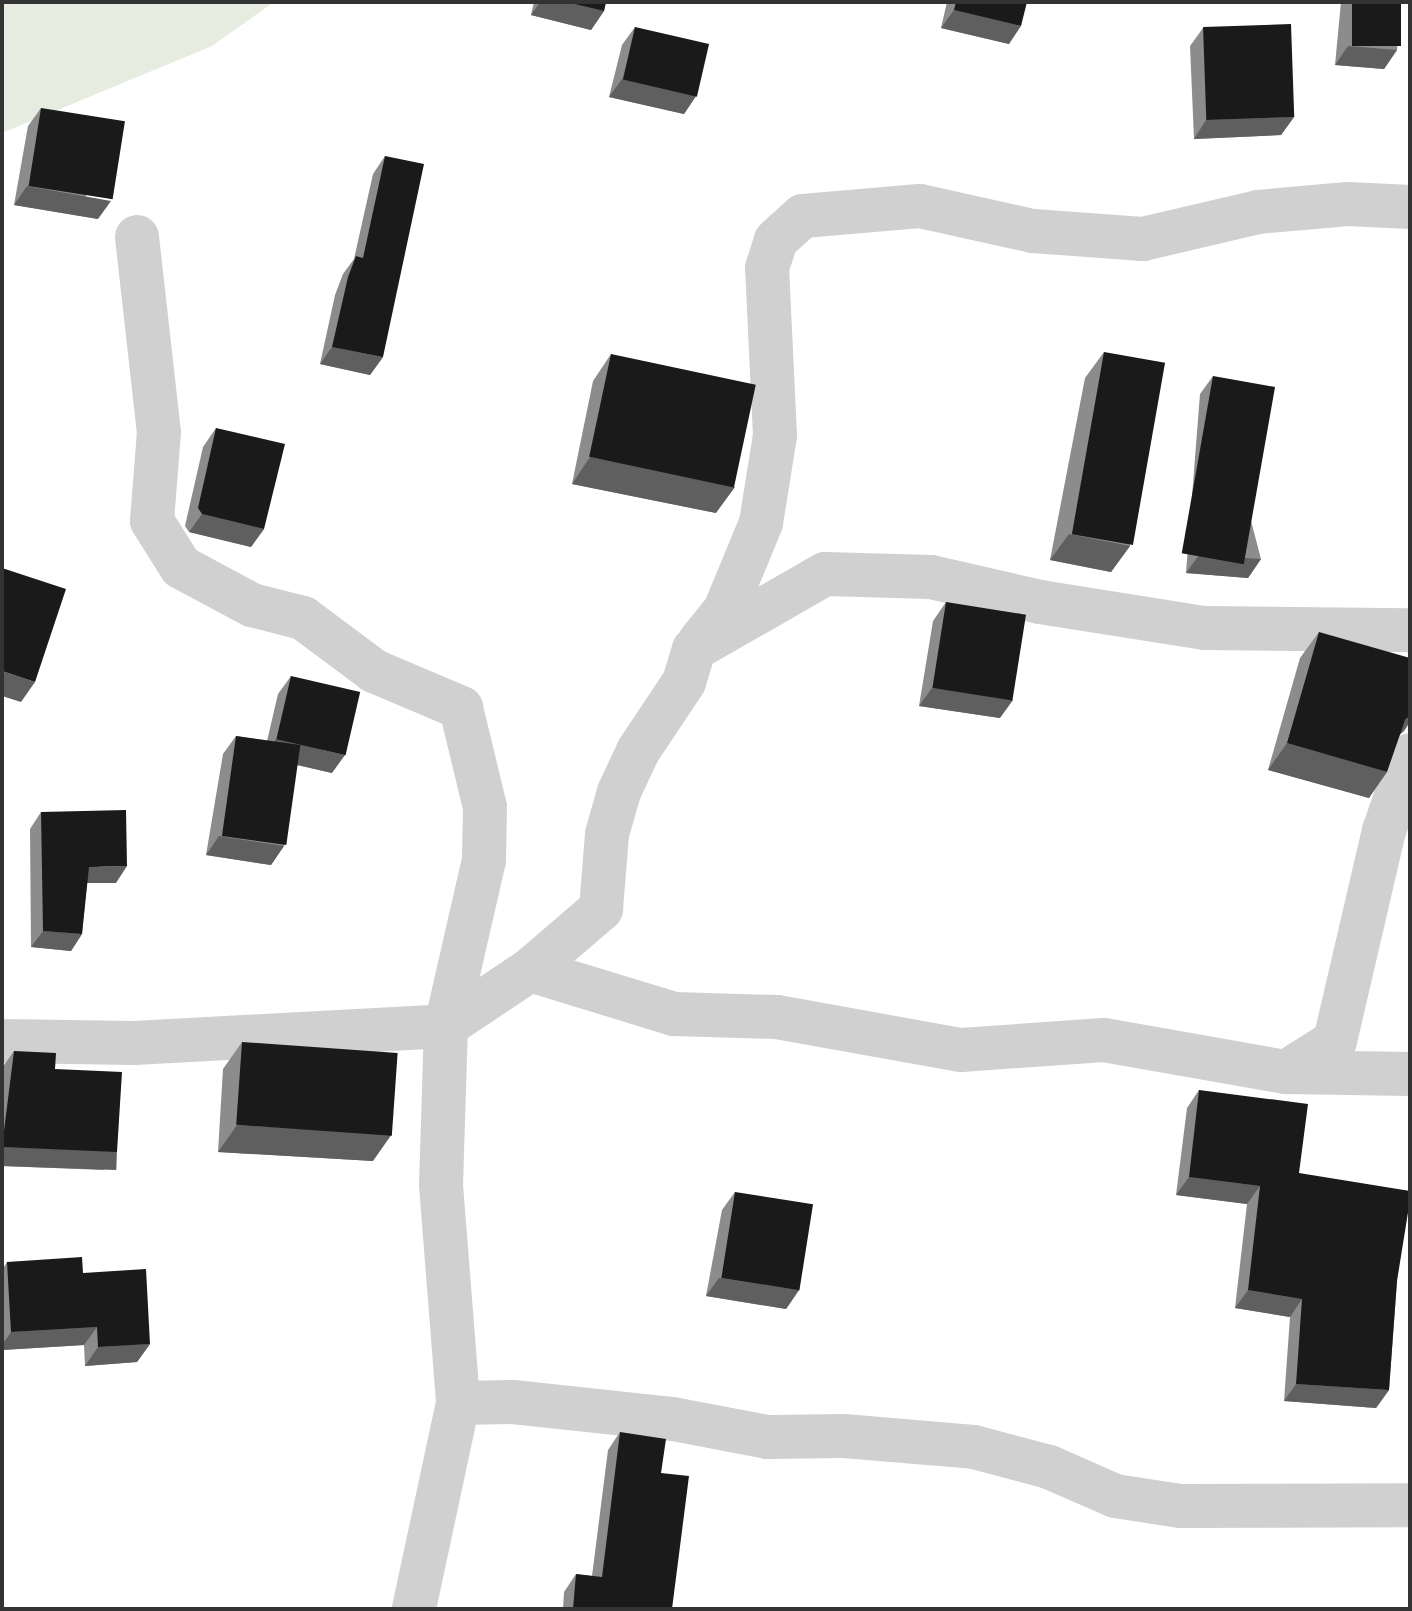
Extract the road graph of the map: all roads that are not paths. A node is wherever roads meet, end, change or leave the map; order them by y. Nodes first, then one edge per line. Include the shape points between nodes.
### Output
1 (1410, 207) edge
2 (137, 237) dead end
3 (1410, 630) edge
4 (694, 649) junction
5 (1410, 755) edge
6 (530, 970) junction
7 (446, 1026) junction
8 (2, 1041) edge
9 (1286, 1072) junction
10 (1410, 1074) edge
11 (458, 1403) junction
12 (1410, 1505) edge
13 (414, 1609) edge

1 - 4 street via 1348,204 1258,212 1143,239 1033,231 920,206 803,216 776,240 767,268 775,436 761,523 725,610
2 - 7 street via 159,432 152,521 181,567 252,605 303,618 374,671 461,708 485,807 484,860
3 - 4 street via 1205,628 1040,602 931,577 825,574
4 - 6 street via 684,682 638,751 619,792 607,834 601,909
5 - 9 street via 1384,831 1335,1041
6 - 7 street
6 - 9 street via 674,1014 777,1017 961,1050 1104,1040
7 - 8 street via 134,1043
7 - 11 street via 441,1185
9 - 10 street
11 - 12 street via 513,1402 673,1419 767,1437 844,1436 974,1447 1049,1467 1115,1496 1180,1506
11 - 13 street

